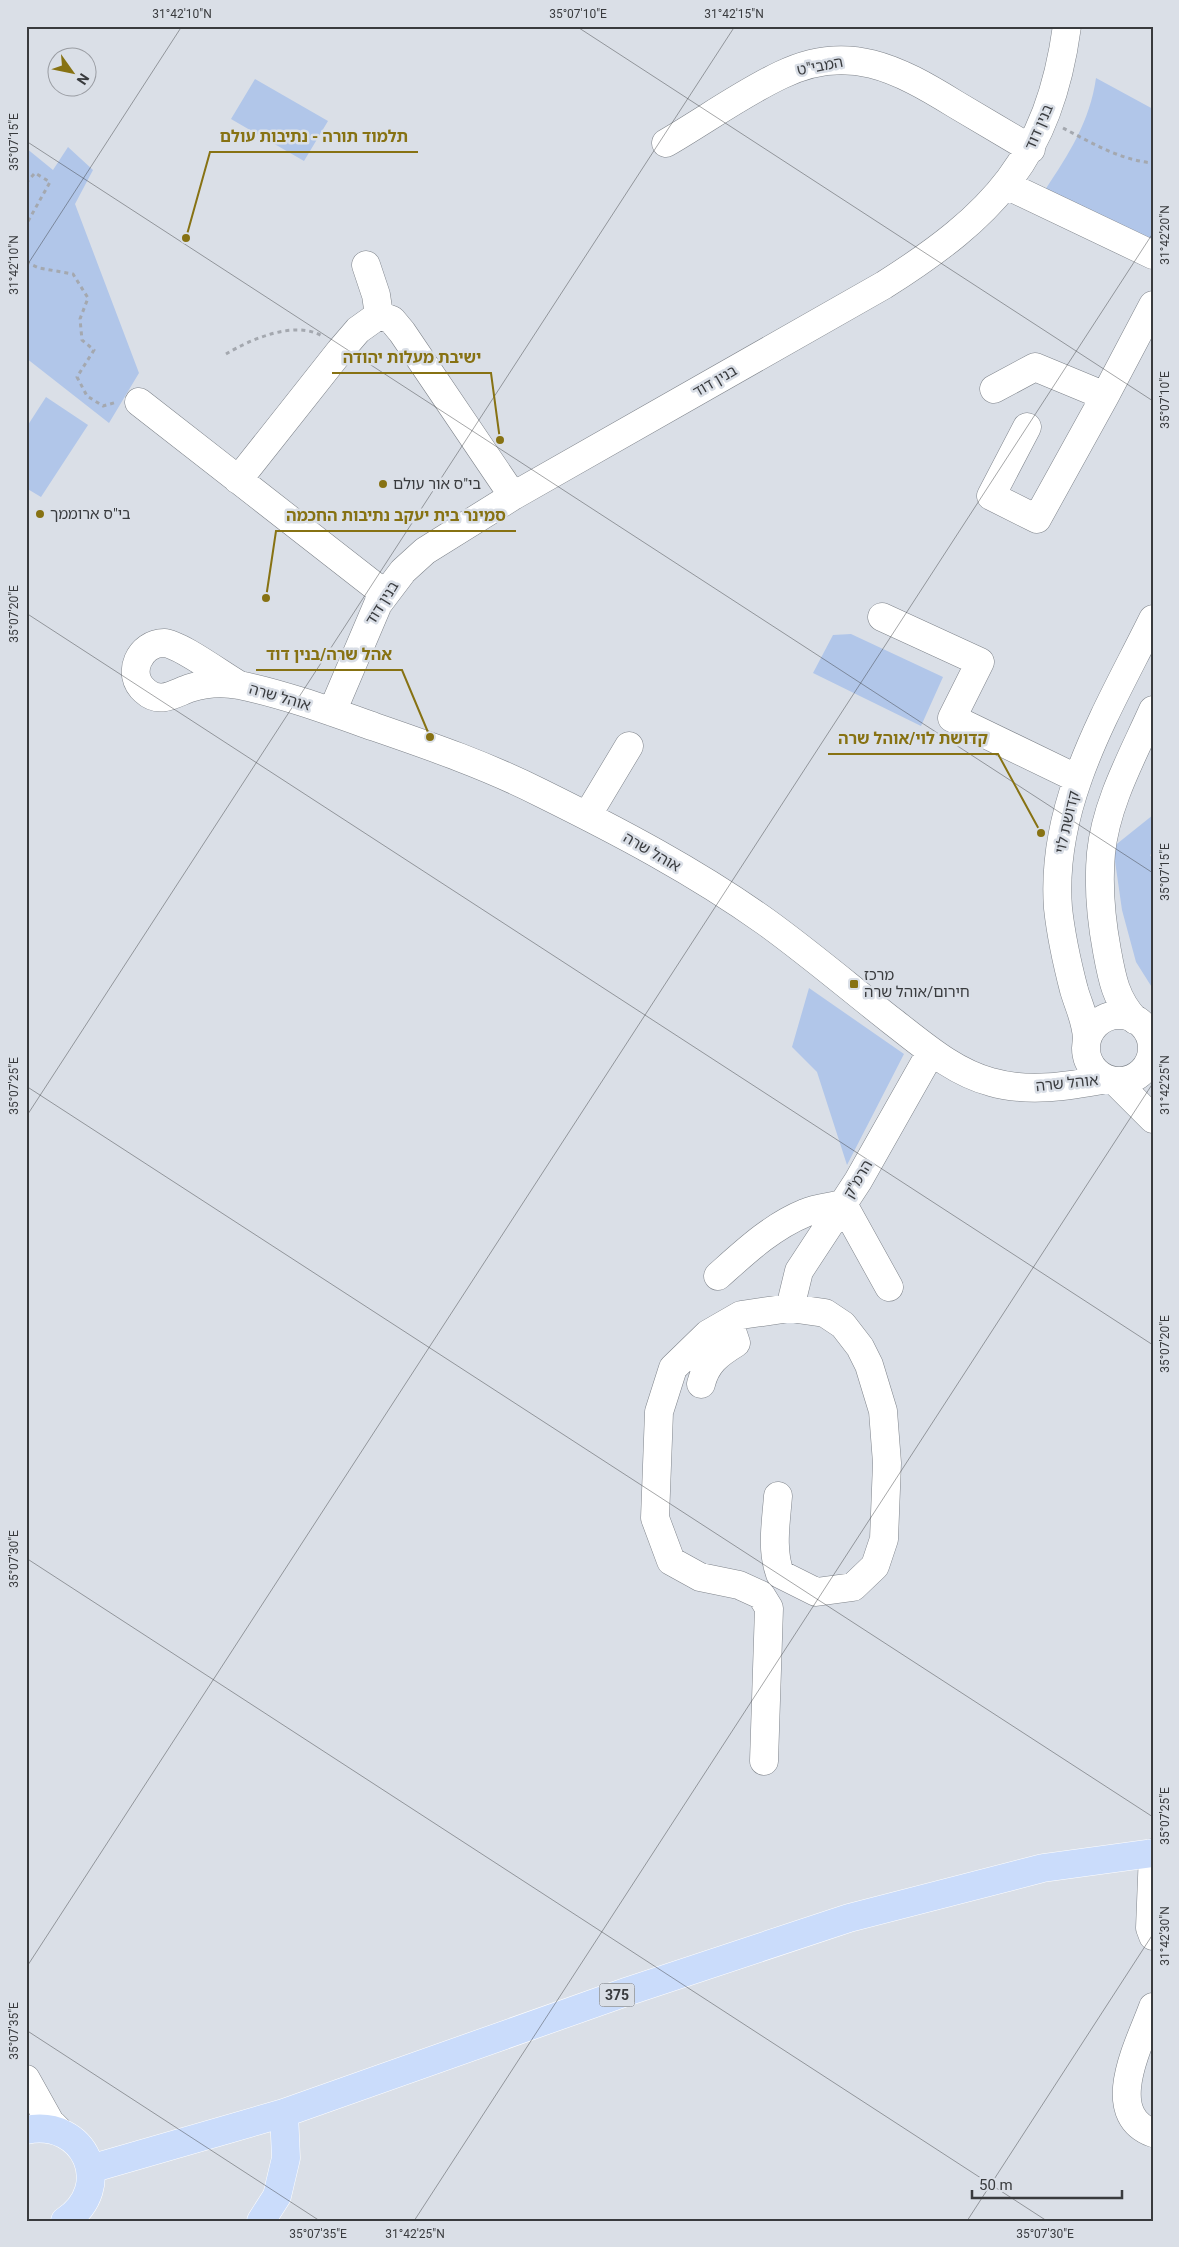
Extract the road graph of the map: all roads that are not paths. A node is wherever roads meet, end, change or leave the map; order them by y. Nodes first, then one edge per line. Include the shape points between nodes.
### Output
1 (1067, 26) edge
2 (666, 143) dead end
3 (1031, 149) junction
4 (1006, 185) junction
5 (1153, 255) edge
6 (366, 265) dead end
7 (1153, 305) edge
8 (379, 315) junction
9 (994, 389) dead end
10 (1105, 396) junction
11 (139, 402) road end
12 (1027, 427) dead end
13 (238, 480) junction
14 (513, 496) junction
15 (385, 594) junction
16 (882, 617) dead end
17 (1153, 619) edge
18 (239, 685) dead end
19 (1153, 710) edge
20 (332, 712) junction
21 (630, 746) dead end
22 (1078, 779) junction
23 (587, 816) junction
24 (1136, 1020) junction
25 (1087, 1042) junction
26 (931, 1052) junction
27 (1152, 1058) edge
28 (1111, 1080) junction
29 (1026, 1087) junction
30 (1153, 1119) edge
31 (843, 1204) junction
32 (718, 1276) dead end
33 (889, 1287) dead end
34 (790, 1308) junction
35 (729, 1322) junction
36 (701, 1384) dead end
37 (778, 1496) dead end
38 (764, 1761) dead end
39 (1153, 1853) edge
40 (1153, 1936) edge
41 (1153, 2007) edge
42 (26, 2079) edge
43 (284, 2112) junction
44 (26, 2130) edge
45 (58, 2130) junction
46 (1153, 2133) edge
47 (90, 2169) junction
48 (65, 2221) edge
49 (261, 2221) edge

1 - 3 street, בנין דוד via 1056,87
2 - 3 street, המבי"ט via 782,74 838,60 888,67 921,83
3 - 4 street, בנין דוד
4 - 5 street
4 - 14 street, בנין דוד via 949,241 899,276
6 - 8 street
7 - 10 street
8 - 13 street via 358,330 340,351
8 - 14 street via 392,320 402,332
9 - 10 street via 1036,367
10 - 12 street via 1037,519 991,496
11 - 13 street
13 - 15 street
14 - 15 street, בנין דוד via 425,550
15 - 20 street, בנין דוד via 363,634
16 - 22 street via 980,662 952,718
17 - 22 street, קדושת לוי
18 - 20 street, אוהל שרה
19 - 24 street via 1106,827 1099,877 1104,938 1113,987 1123,1008
20 - 23 street, אוהל שרה via 442,750
21 - 23 street
22 - 25 street, קדושת לוי via 1061,837 1057,876 1063,946 1086,1020
23 - 26 street, אוהל שרה via 690,874 765,922
24 - 25 street via 1128,1016 1111,1016 1096,1024
24 - 27 street via 1146,1030 1152,1045
25 - 28 street via 1086,1054 1093,1069
25 - 29 street, אוהל שרה via 1055,1075
26 - 29 street, אוהל שרה via 968,1074 989,1082
26 - 31 street, הרמ"ק
27 - 28 street via 1132,1078
28 - 29 street, אוהל שרה
28 - 30 street
31 - 32 street via 807,1212 778,1226
31 - 33 street
31 - 34 street, הרמ"ק via 799,1271
34 - 35 street via 742,1315
34 - 37 street via 825,1313 842,1325 860,1347 869,1365 883,1411 887,1463 884,1539 875,1566 854,1587 816,1592 780,1574 774,1545
35 - 36 street via 736,1343 704,1370
35 - 38 street via 708,1334 673,1368 659,1412 655,1518 671,1561 700,1577 762,1594 769,1608
39 - 40 street via 1150,1928
39 - 43 main road, 375 via 1043,1868 849,1918 616,1995
41 - 46 street via 1126,2083 1127,2109 1140,2128
42 - 45 street via 50,2122
43 - 47 main road, 375
43 - 49 main road via 286,2158 277,2196
44 - 45 main road via 40,2127
45 - 47 main road via 74,2139 85,2153
47 - 48 main road via 91,2183 86,2200

